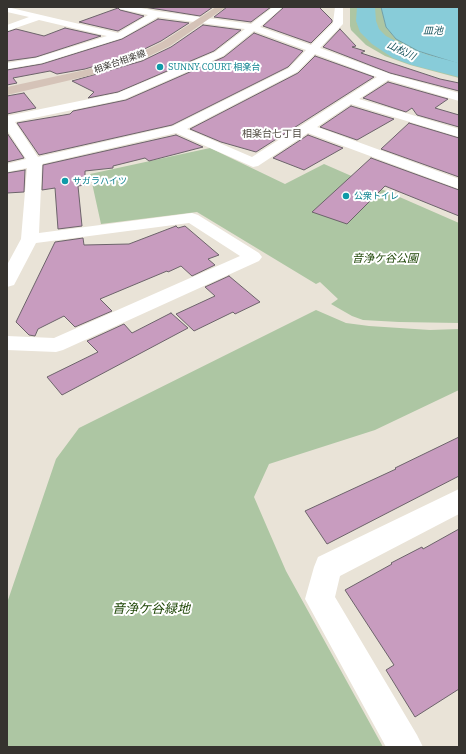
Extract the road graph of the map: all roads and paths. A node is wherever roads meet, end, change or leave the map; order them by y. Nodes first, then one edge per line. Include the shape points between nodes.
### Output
1 (123, 7) edge
2 (222, 7) edge
3 (279, 7) edge
4 (339, 7) edge
5 (7, 9) edge
6 (156, 14) junction
7 (38, 17) junction
8 (202, 20) junction
9 (252, 27) junction
10 (7, 28) edge
11 (119, 36) junction
12 (313, 49) junction
13 (7, 66) edge
14 (386, 76) junction
15 (7, 91) edge
16 (459, 97) edge
17 (350, 100) junction
18 (177, 128) junction
19 (308, 128) junction
20 (459, 133) edge
21 (35, 162) junction
22 (7, 168) edge
23 (459, 184) edge
24 (30, 239) junction
25 (7, 281) edge
26 (7, 343) edge
27 (459, 501) edge
28 (404, 747) edge

1 - 6 street
2 - 8 main road, 相楽台相楽線
3 - 9 street
4 - 12 street via 338,24
5 - 7 street
6 - 8 street
6 - 11 street
7 - 10 street
7 - 11 street
8 - 9 street
8 - 15 main road, 相楽台相楽線 via 166,44 124,63 72,78
9 - 12 street
9 - 21 street via 219,54 121,96 7,120
11 - 13 street via 38,61
12 - 14 street
12 - 18 street via 293,70
14 - 16 street
14 - 17 street
17 - 19 street
17 - 20 street
18 - 19 street via 253,163
18 - 21 street
19 - 23 street
21 - 22 street
21 - 24 street
24 - 25 street
24 - 26 street via 192,218 253,257 56,345
27 - 28 street via 328,567 320,599

